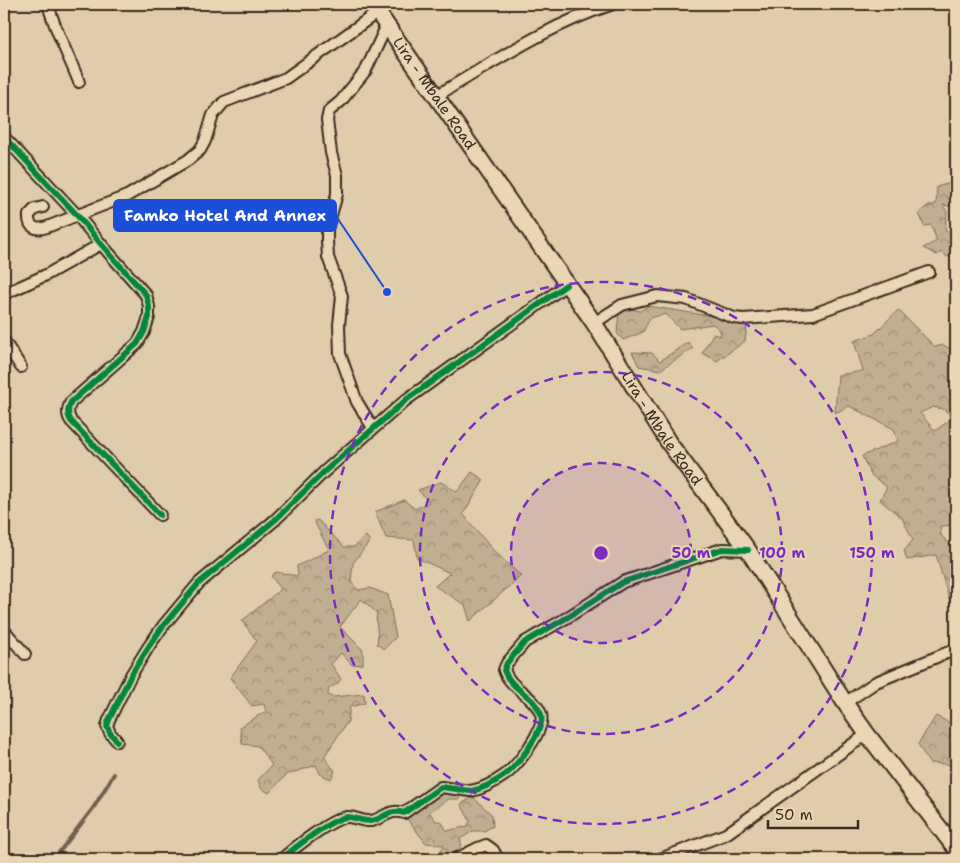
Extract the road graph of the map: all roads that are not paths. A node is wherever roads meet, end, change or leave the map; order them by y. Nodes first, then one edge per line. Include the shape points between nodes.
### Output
1 (48, 4) edge
2 (613, 4) edge
3 (375, 8) edge
4 (387, 25) junction
5 (79, 82) dead end
6 (436, 96) junction
7 (4, 137) edge
8 (43, 207) dead end
9 (77, 215) junction
10 (101, 244) junction
11 (929, 272) dead end
12 (566, 285) junction
13 (4, 294) edge
14 (594, 323) junction
15 (4, 341) edge
16 (21, 367) dead end
17 (373, 428) junction
18 (160, 515) dead end
19 (748, 550) junction
20 (4, 630) edge
21 (956, 650) edge
22 (25, 654) dead end
23 (845, 703) junction
24 (867, 734) junction
25 (117, 741) dead end
26 (956, 849) edge
27 (282, 859) edge
28 (456, 859) edge
29 (498, 859) edge
30 (660, 859) edge

1 - 5 street
2 - 6 street via 548,30
3 - 4 main road, Lira - Mbale Road
3 - 9 street via 286,78 224,102 213,115 200,150 188,160 127,196
4 - 6 main road, Lira - Mbale Road
4 - 17 street via 366,70 329,111 326,120 337,175 337,194 327,241 328,258 342,296 340,354 357,402
6 - 12 main road, Lira - Mbale Road
7 - 9 street
8 - 9 street via 28,215 34,228 40,229
9 - 10 street
10 - 13 street
10 - 18 street via 146,295 149,317 136,344 70,402 68,418
11 - 14 street via 806,315 734,318 686,299 656,296 622,304
12 - 14 main road, Lira - Mbale Road
12 - 17 street via 406,400
14 - 19 main road, Lira - Mbale Road via 670,443
15 - 16 street
17 - 25 street via 275,520 189,594 149,646 108,721 110,734
19 - 23 main road, Lira - Mbale Road
19 - 27 street via 722,549 628,579 525,642 504,670 510,682 537,706 542,723 506,774 475,791 441,787 404,813 394,811 369,822 342,818
20 - 22 street
21 - 23 street via 876,682
23 - 24 main road, Lira - Mbale Road
24 - 26 main road, Lira - Mbale Road
24 - 30 street via 726,834
28 - 29 street via 483,846 491,848

